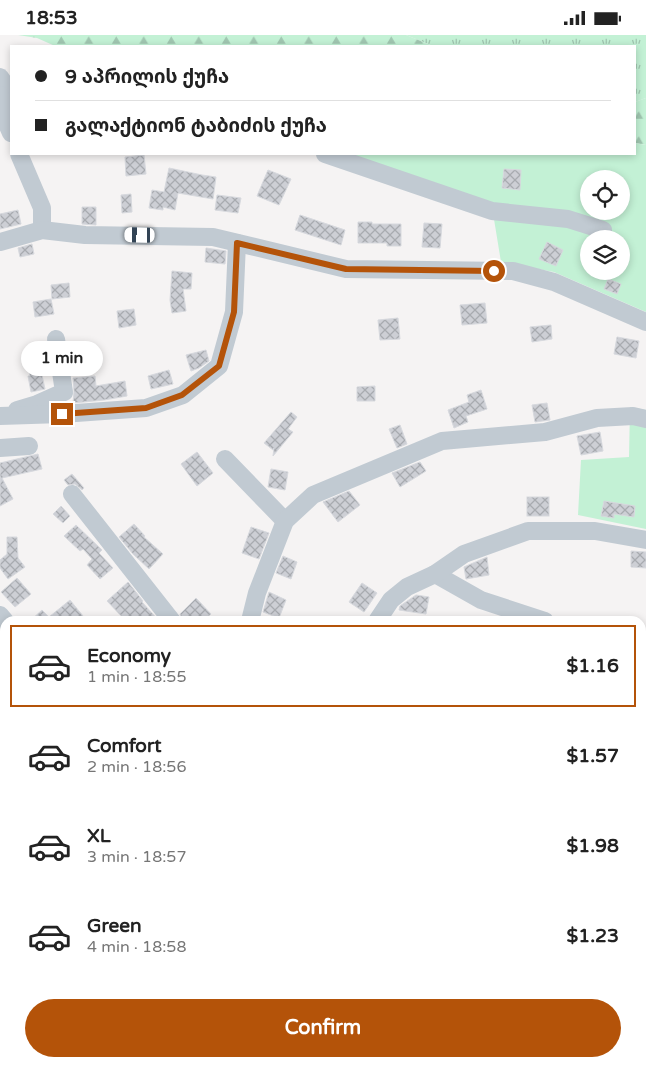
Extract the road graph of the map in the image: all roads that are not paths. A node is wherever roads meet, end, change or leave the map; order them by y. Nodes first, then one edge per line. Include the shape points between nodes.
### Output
1 (4, 89) edge
2 (10, 127) edge
3 (20, 155) edge
4 (328, 155) edge
5 (603, 229) dead end
6 (42, 230) junction
7 (0, 241) edge
8 (237, 243) junction
9 (646, 322) edge
10 (56, 339) dead end
11 (0, 415) edge
12 (646, 419) edge
13 (29, 446) dead end
14 (0, 448) edge
15 (225, 459) dead end
16 (72, 494) dead end
17 (285, 521) junction
18 (646, 540) edge
19 (435, 574) junction
20 (168, 616) edge
21 (251, 616) edge
22 (380, 616) edge
23 (531, 616) edge

1 - 2 street
3 - 6 street via 42,209
4 - 5 street via 492,211 568,219
6 - 7 street
6 - 8 street via 85,235 213,237
8 - 9 street via 346,269 513,271 554,282
8 - 11 street via 234,312 219,366 182,395 146,408
10 - 11 street via 64,392
12 - 17 street via 633,416 597,418 545,432 442,441 313,495
13 - 14 street
15 - 17 street
16 - 20 street
17 - 21 street
18 - 19 street via 595,531 528,531 464,554
19 - 22 street via 408,587 391,600
19 - 23 street via 481,600

